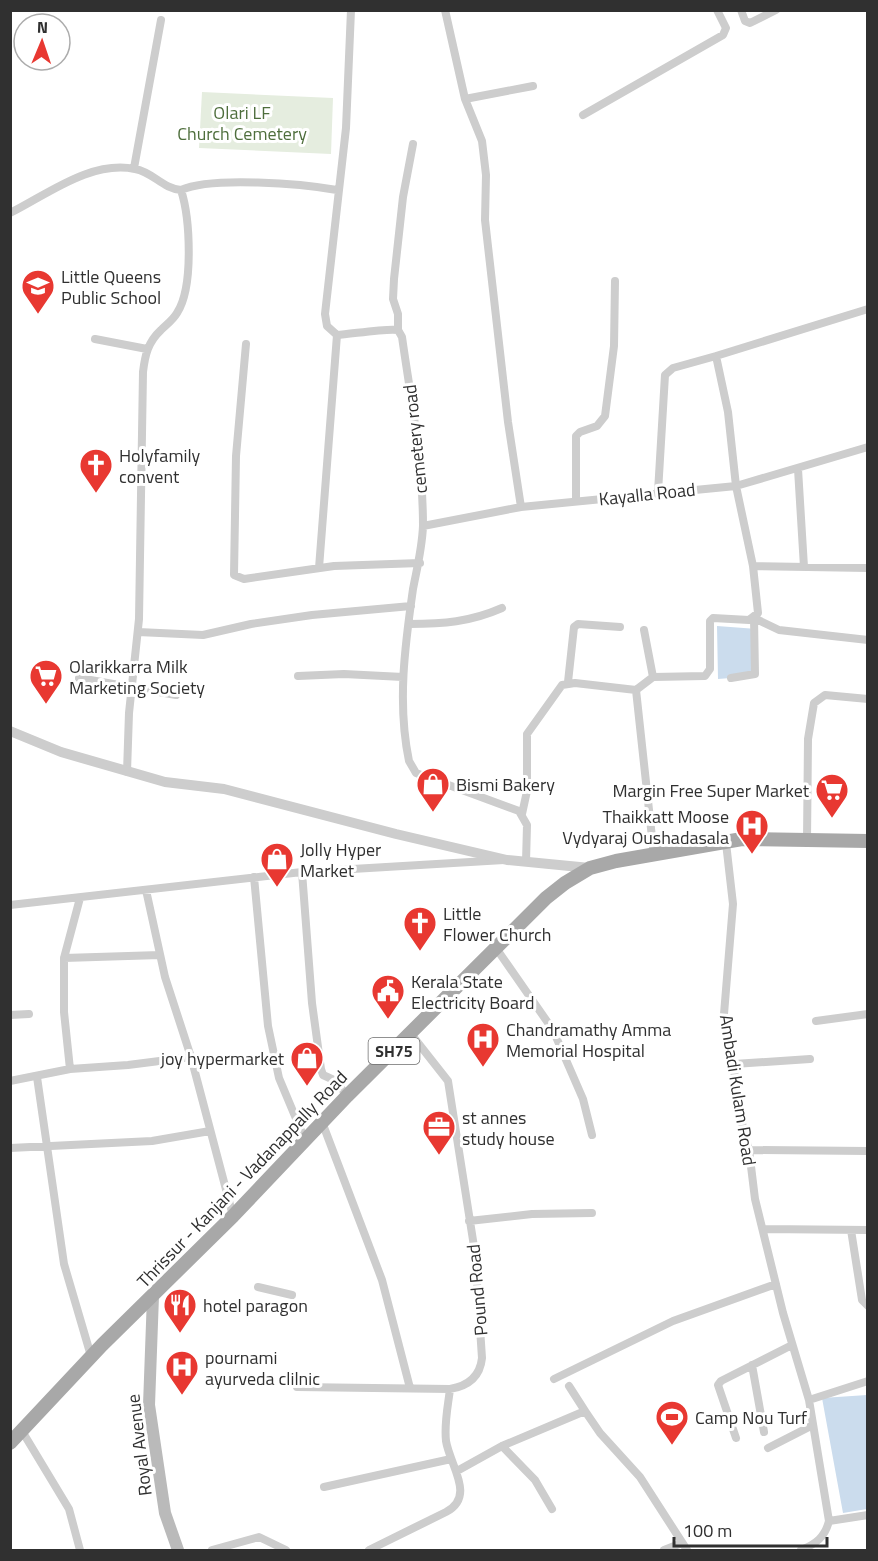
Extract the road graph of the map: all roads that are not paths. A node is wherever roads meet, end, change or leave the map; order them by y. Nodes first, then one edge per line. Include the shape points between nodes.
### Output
1 (351, 10) edge
2 (445, 10) edge
3 (717, 10) edge
4 (741, 10) edge
5 (776, 10) edge
6 (161, 20) dead end
7 (533, 86) dead end
8 (465, 99) junction
9 (583, 115) dead end
10 (413, 144) dead end
11 (134, 168) junction
12 (181, 190) junction
13 (337, 190) junction
14 (10, 213) edge
15 (615, 281) dead end
16 (867, 309) edge
17 (398, 330) junction
18 (337, 334) junction
19 (95, 339) dead end
20 (246, 344) dead end
21 (147, 349) junction
22 (716, 356) junction
23 (867, 447) edge
24 (798, 469) junction
25 (736, 486) junction
26 (658, 492) junction
27 (576, 501) junction
28 (521, 507) junction
29 (423, 526) junction
30 (420, 563) junction
31 (753, 566) junction
32 (804, 567) junction
33 (318, 568) junction
34 (867, 568) edge
35 (411, 606) junction
36 (502, 608) dead end
37 (754, 618) junction
38 (409, 624) junction
39 (621, 627) dead end
40 (644, 630) dead end
41 (138, 632) junction
42 (867, 640) edge
43 (298, 676) dead end
44 (403, 677) junction
45 (653, 677) junction
46 (79, 678) dead end
47 (731, 678) dead end
48 (568, 682) junction
49 (132, 687) junction
50 (636, 690) junction
51 (176, 694) dead end
52 (867, 699) edge
53 (10, 731) edge
54 (127, 772) junction
55 (522, 814) junction
56 (807, 841) junction
57 (867, 841) edge
58 (726, 843) junction
59 (654, 856) junction
60 (507, 860) junction
61 (526, 862) junction
62 (590, 868) junction
63 (302, 873) junction
64 (254, 877) junction
65 (146, 890) junction
66 (80, 898) junction
67 (10, 905) edge
68 (496, 948) junction
69 (160, 955) junction
70 (64, 958) junction
71 (29, 1014) dead end
72 (867, 1014) edge
73 (10, 1015) edge
74 (816, 1021) dead end
75 (411, 1034) junction
76 (191, 1057) junction
77 (810, 1059) dead end
78 (734, 1064) junction
79 (70, 1069) junction
80 (37, 1077) junction
81 (10, 1082) edge
82 (347, 1096) junction
83 (322, 1122) junction
84 (210, 1131) junction
85 (592, 1135) dead end
86 (305, 1140) junction
87 (47, 1146) junction
88 (10, 1148) edge
89 (749, 1150) junction
90 (867, 1151) edge
91 (592, 1213) dead end
92 (233, 1216) junction
93 (469, 1221) junction
94 (763, 1229) junction
95 (851, 1230) junction
96 (867, 1230) edge
97 (776, 1284) junction
98 (258, 1287) dead end
99 (292, 1295) dead end
100 (153, 1296) junction
101 (867, 1306) edge
102 (792, 1345) junction
103 (91, 1356) junction
104 (752, 1365) junction
105 (554, 1379) dead end
106 (867, 1381) edge
107 (569, 1386) dead end
108 (297, 1387) dead end
109 (410, 1388) junction
110 (450, 1389) junction
111 (809, 1400) junction
112 (585, 1411) junction
113 (813, 1425) junction
114 (22, 1431) junction
115 (764, 1432) dead end
116 (736, 1438) dead end
117 (10, 1443) edge
118 (502, 1446) junction
119 (768, 1448) dead end
120 (451, 1459) junction
121 (457, 1471) junction
122 (324, 1487) dead end
123 (552, 1509) dead end
124 (867, 1515) edge
125 (829, 1521) junction
126 (685, 1547) edge
127 (813, 1548) edge
128 (80, 1551) edge
129 (178, 1551) edge
130 (212, 1551) edge
131 (286, 1551) edge
132 (369, 1551) edge
133 (664, 1551) edge
134 (801, 1551) edge

1 - 13 street via 346,128
2 - 8 street
3 - 9 street via 726,28 723,35
4 - 5 street via 750,23
6 - 11 street
7 - 8 street
8 - 28 street via 482,141 485,220
10 - 17 street, cemetery road via 394,279
11 - 12 street
11 - 14 street via 96,169
12 - 13 street via 204,184 250,183 303,184
12 - 21 street via 188,217 186,289 176,316
13 - 18 street via 325,314 327,326
15 - 27 street via 614,346 605,416 597,426 576,436
16 - 22 street
17 - 18 street
17 - 29 street, cemetery road via 420,455
18 - 33 street
19 - 21 street
20 - 33 street via 236,456 234,574 244,579
21 - 41 street via 143,372
22 - 25 street via 728,412
22 - 26 street via 673,368 665,375
23 - 24 street, Kayalla Road
24 - 25 street, Kayalla Road
24 - 32 street
25 - 26 street, Kayalla Road
25 - 31 street
26 - 27 street, Kayalla Road
27 - 28 street, Kayalla Road
28 - 29 street, Kayalla Road
29 - 30 street, cemetery road
30 - 33 street
30 - 35 street, cemetery road
31 - 32 street
31 - 37 street via 759,607
32 - 34 street
35 - 38 street, cemetery road
35 - 41 street via 312,615 203,635
36 - 38 street via 453,623
37 - 42 street via 779,630
37 - 45 street via 710,621 710,669 705,676
37 - 47 street via 755,674
38 - 44 street, cemetery road
39 - 48 street via 573,627
40 - 45 street
41 - 49 street
43 - 44 street
44 - 55 street, cemetery road via 406,748 416,772
45 - 50 street
46 - 49 street
48 - 50 street
48 - 55 street via 557,689 527,734 527,791
49 - 51 street
49 - 54 street
50 - 59 street
52 - 56 street via 825,694 814,703 808,739
53 - 54 street
54 - 60 street via 165,782 224,789
55 - 61 street via 527,825
56 - 57 main road, Thrissur - Kanjani - Vadanappally Road / SH75
56 - 58 main road, Thrissur - Kanjani - Vadanappally Road / SH75 via 742,839
58 - 59 main road, Thrissur - Kanjani - Vadanappally Road / SH75
58 - 78 street, Ambadi Kulam Road via 733,904 724,1014
59 - 62 main road, Thrissur - Kanjani - Vadanappally Road / SH75
60 - 61 street
60 - 63 street
61 - 62 street
62 - 68 main road, Thrissur - Kanjani - Vadanappally Road / SH75 via 546,898
63 - 64 street
63 - 82 street via 321,1069
64 - 65 street
64 - 86 street via 268,1026 279,1078
65 - 66 street
65 - 69 street
66 - 67 street
66 - 70 street
68 - 75 main road, Thrissur - Kanjani - Vadanappally Road / SH75
68 - 85 street via 553,1030 583,1099
69 - 70 street
69 - 76 street
70 - 79 street
71 - 73 street
72 - 74 street
75 - 82 main road, Thrissur - Kanjani - Vadanappally Road / SH75
75 - 93 street, Pound Road via 448,1081
76 - 79 street
76 - 84 street
77 - 78 street
78 - 89 street, Ambadi Kulam Road via 736,1100
79 - 80 street
80 - 81 street
80 - 87 street
82 - 83 main road, Thrissur - Kanjani - Vadanappally Road / SH75
83 - 86 main road, Thrissur - Kanjani - Vadanappally Road / SH75
83 - 109 street via 382,1280
84 - 87 street via 152,1140
84 - 92 street
86 - 92 main road, Thrissur - Kanjani - Vadanappally Road / SH75
87 - 88 street
87 - 103 street via 64,1264
89 - 90 street
89 - 94 street, Ambadi Kulam Road
91 - 93 street
92 - 100 main road, Thrissur - Kanjani - Vadanappally Road / SH75
93 - 110 street, Pound Road via 475,1253 481,1369 461,1387
94 - 95 street
94 - 97 street, Ambadi Kulam Road
95 - 96 street
95 - 101 street via 862,1300
97 - 102 street, Ambadi Kulam Road
97 - 105 street via 673,1321
98 - 99 street
100 - 103 main road, Thrissur - Kanjani - Vadanappally Road / SH75
100 - 129 main road, Royal Avenue via 149,1405 165,1513
102 - 104 street
102 - 111 street, Ambadi Kulam Road
103 - 114 main road, Thrissur - Kanjani - Vadanappally Road / SH75
104 - 115 street
104 - 116 street via 718,1385
106 - 111 street
107 - 112 street
108 - 109 street, Pound Road
109 - 110 street, Pound Road
110 - 120 street via 445,1424
111 - 113 street, Ambadi Kulam Road
112 - 118 street
112 - 126 street via 640,1477
113 - 119 street
113 - 125 street, Ambadi Kulam Road
114 - 117 main road, Thrissur - Kanjani - Vadanappally Road / SH75
114 - 128 street via 69,1509
118 - 121 street
118 - 123 street via 534,1480
120 - 121 street
120 - 122 street
121 - 132 street via 461,1491 457,1507
124 - 125 street
125 - 127 street via 825,1534
126 - 133 street
127 - 134 street
130 - 131 street via 259,1537

